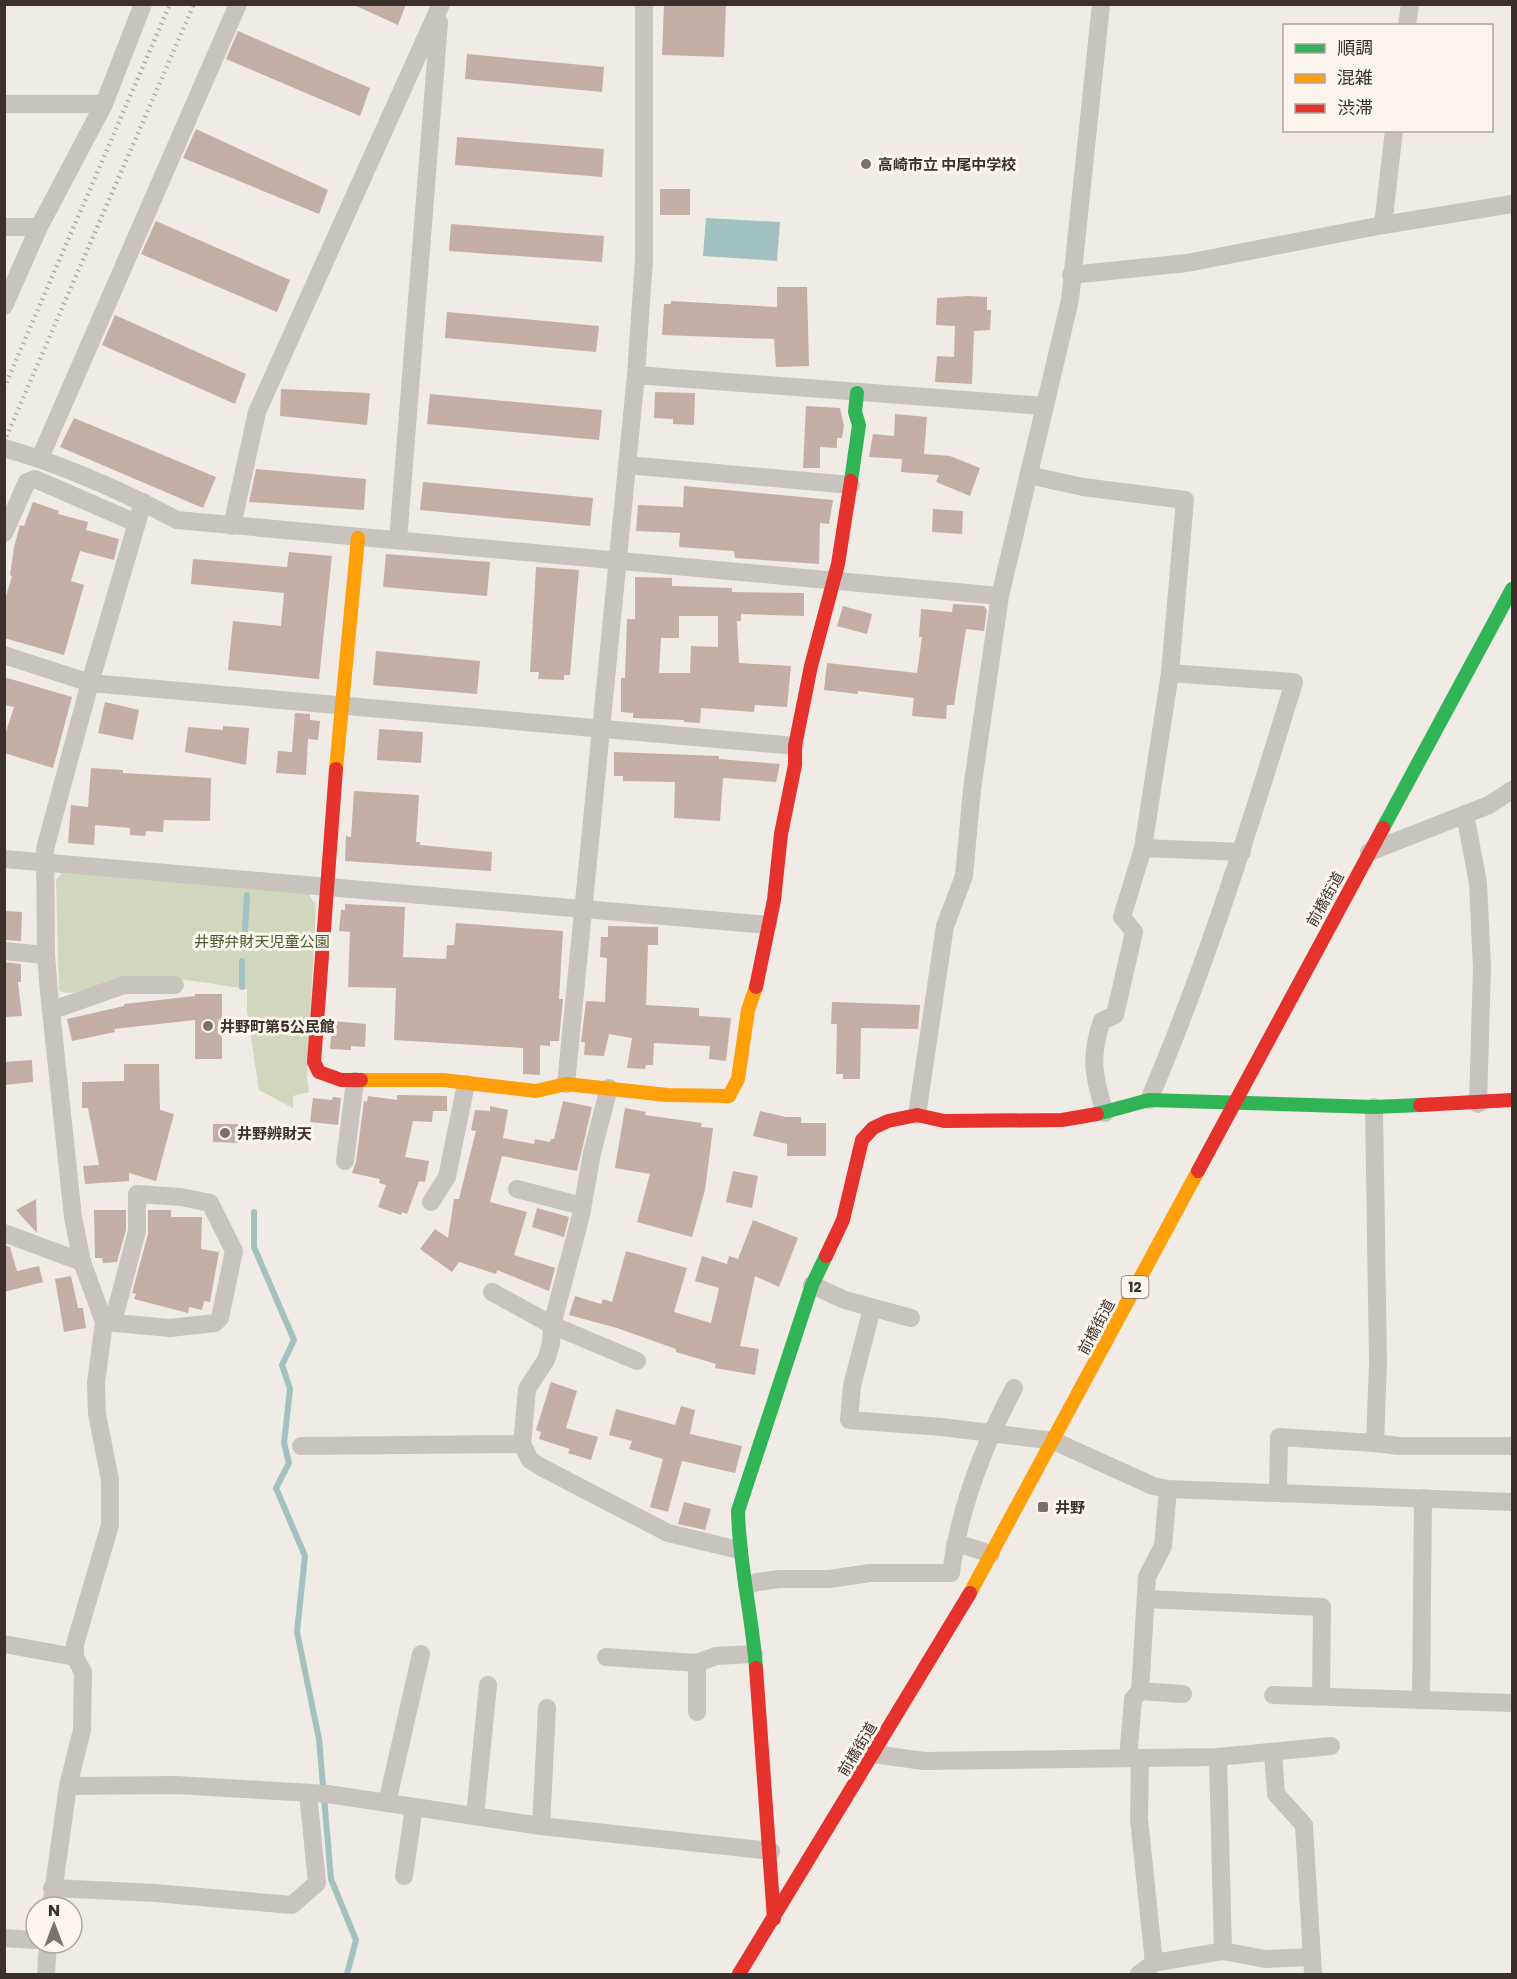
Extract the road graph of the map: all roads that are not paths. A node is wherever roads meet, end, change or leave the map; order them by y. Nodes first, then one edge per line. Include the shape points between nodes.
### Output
1 (143, 4) edge
2 (238, 4) edge
3 (644, 4) edge
4 (1101, 4) edge
5 (1410, 4) edge
6 (441, 6) edge
7 (1407, 24) edge
8 (4, 104) edge
9 (104, 105) junction
10 (1394, 132) edge
11 (1512, 204) edge
12 (1383, 225) junction
13 (4, 227) edge
14 (39, 227) junction
15 (1071, 275) junction
16 (4, 306) edge
17 (636, 375) junction
18 (857, 393) junction
19 (1044, 406) junction
20 (4, 448) edge
21 (40, 458) junction
22 (627, 465) junction
23 (1028, 475) junction
24 (850, 484) junction
25 (143, 502) junction
26 (136, 523) junction
27 (232, 525) junction
28 (4, 533) edge
29 (358, 537) junction
30 (398, 540) junction
31 (617, 561) junction
32 (835, 580) junction
33 (1512, 589) edge
34 (1000, 596) junction
35 (4, 655) edge
36 (1170, 673) junction
37 (90, 683) junction
38 (341, 706) junction
39 (601, 729) junction
40 (795, 746) junction
41 (1512, 790) edge
42 (1465, 814) junction
43 (1143, 848) junction
44 (1242, 852) junction
45 (1369, 852) junction
46 (4, 859) edge
47 (45, 863) junction
48 (328, 887) junction
49 (584, 910) junction
50 (768, 925) junction
51 (4, 951) edge
52 (46, 955) junction
53 (175, 985) dead end
54 (53, 1010) junction
55 (355, 1081) junction
56 (466, 1084) junction
57 (566, 1084) junction
58 (609, 1088) junction
59 (1149, 1100) junction
60 (1512, 1100) edge
61 (1234, 1101) junction
62 (1478, 1104) junction
63 (1374, 1107) junction
64 (1106, 1113) junction
65 (917, 1115) junction
66 (345, 1161) dead end
67 (517, 1189) dead end
68 (431, 1202) dead end
69 (582, 1206) junction
70 (4, 1233) edge
71 (82, 1262) junction
72 (812, 1285) junction
73 (492, 1292) dead end
74 (872, 1308) junction
75 (911, 1318) dead end
76 (109, 1322) junction
77 (552, 1325) junction
78 (637, 1361) dead end
79 (1014, 1388) dead end
80 (992, 1435) junction
81 (1054, 1441) junction
82 (1375, 1443) junction
83 (522, 1444) junction
84 (302, 1446) dead end
85 (1512, 1446) edge
86 (1168, 1489) junction
87 (1278, 1492) junction
88 (1423, 1498) junction
89 (1512, 1502) edge
90 (955, 1545) junction
91 (739, 1551) junction
92 (991, 1554) junction
93 (747, 1586) junction
94 (1146, 1599) junction
95 (4, 1644) edge
96 (421, 1654) dead end
97 (754, 1654) junction
98 (75, 1657) junction
99 (606, 1657) dead end
100 (697, 1663) junction
101 (488, 1685) dead end
102 (1140, 1691) junction
103 (1183, 1694) dead end
104 (1273, 1695) dead end
105 (1321, 1696) junction
106 (1421, 1700) junction
107 (1512, 1703) edge
108 (547, 1708) dead end
109 (697, 1712) dead end
110 (1331, 1746) dead end
111 (1273, 1753) junction
112 (873, 1754) junction
113 (1218, 1757) junction
114 (1134, 1758) junction
115 (68, 1786) junction
116 (308, 1793) junction
117 (387, 1803) junction
118 (414, 1807) junction
119 (475, 1816) junction
120 (541, 1826) junction
121 (771, 1851) junction
122 (404, 1876) dead end
123 (52, 1888) junction
124 (52, 1895) edge
125 (774, 1918) junction
126 (4, 1938) edge
127 (24, 1939) edge
128 (1223, 1951) junction
129 (47, 1955) edge
130 (1154, 1963) junction
131 (1313, 1966) edge
132 (46, 1974) edge
133 (739, 1974) edge
134 (1138, 1974) edge

1 - 9 street
2 - 21 street
3 - 17 street via 644,259
4 - 15 street
5 - 7 street
6 - 27 street via 257,412
6 - 30 street
8 - 9 street
9 - 14 street
10 - 12 street
11 - 12 street
12 - 15 street via 1187,263
13 - 14 street
14 - 16 street
15 - 19 street via 1070,300
17 - 18 street
17 - 22 street
18 - 19 street
18 - 24 street via 855,412 859,425
19 - 23 street
20 - 21 street
21 - 25 street
22 - 24 street
22 - 31 street
23 - 34 street
23 - 36 street via 1083,487 1185,500
24 - 32 street
25 - 26 street
25 - 27 street via 177,520
26 - 28 street via 35,479 27,482
26 - 37 street
27 - 29 street
29 - 30 street
29 - 38 street
30 - 31 street
31 - 32 street
31 - 39 street
32 - 34 street
32 - 40 street via 811,666
33 - 45 street, 前橋街道 / 12
34 - 65 street via 972,789 964,876 945,926
35 - 37 street
36 - 43 street
36 - 44 street via 1294,682
37 - 38 street
37 - 47 street via 45,849
38 - 39 street
38 - 48 street
39 - 40 street
39 - 49 street
40 - 50 street
41 - 42 street
42 - 45 street
42 - 62 street via 1478,883 1482,967
43 - 44 street
43 - 64 street via 1122,917 1134,932 1115,1015 1102,1021 1094,1044 1094,1077
44 - 59 street via 1180,1029
45 - 61 street, 前橋街道 / 12
46 - 47 street
47 - 48 street
47 - 52 street
48 - 49 street
48 - 55 street via 314,1062 319,1072 330,1078
49 - 50 street
49 - 57 street
50 - 58 street via 737,1076 729,1096 667,1095
51 - 52 street
52 - 54 street
53 - 54 street via 124,985
54 - 71 street via 73,1217
55 - 56 street via 443,1080
55 - 66 street
56 - 57 street via 536,1091
56 - 68 street via 447,1177
57 - 58 street
58 - 69 street
59 - 61 street
59 - 64 street
60 - 62 street
61 - 63 street
61 - 81 street, 前橋街道 / 12
62 - 63 street
63 - 82 street via 1378,1363
64 - 65 street via 1062,1120 944,1121
65 - 72 street via 888,1121 873,1128 862,1140 843,1220
67 - 69 street
69 - 77 street
70 - 71 street
71 - 76 street
72 - 74 street
72 - 91 street via 738,1510
73 - 77 street
74 - 75 street
74 - 80 street via 852,1386 849,1420
76 - 76 street via 170,1328 215,1323 220,1318 234,1251 210,1203 137,1194 137,1231
76 - 98 street via 96,1383 97,1414 110,1480 110,1525 75,1644
77 - 78 street
77 - 83 street via 546,1360 527,1389
79 - 80 street
80 - 81 street
80 - 90 street
81 - 86 street via 1153,1486
81 - 92 street, 前橋街道 / 12
82 - 85 street
82 - 87 street via 1279,1437
83 - 84 street
83 - 91 street via 524,1452 541,1467 668,1533
86 - 87 street
86 - 94 street via 1162,1546 1147,1577
87 - 88 street
88 - 89 street
88 - 106 street
90 - 92 street
90 - 93 street via 951,1573 870,1573 829,1579 779,1579
91 - 93 street
92 - 112 street, 前橋街道 / 12
93 - 97 street
94 - 102 street
94 - 105 street via 1322,1607
95 - 98 street
96 - 117 street
97 - 100 street via 716,1656
97 - 121 street
98 - 115 street via 83,1672 82,1730
99 - 100 street
100 - 109 street
101 - 119 street
102 - 103 street
102 - 114 street via 1133,1699
104 - 105 street
105 - 106 street
106 - 107 street
108 - 120 street
110 - 111 street
111 - 113 street
111 - 131 street via 1276,1794 1304,1825
112 - 114 street via 924,1761
112 - 125 street, 前橋街道 / 12
113 - 114 street
113 - 128 street
114 - 130 street
115 - 116 street via 176,1785
115 - 123 street
116 - 117 street
116 - 123 street via 317,1883 292,1905
117 - 118 street
118 - 119 street
118 - 122 street
119 - 120 street
120 - 121 street
121 - 125 street
123 - 124 street
125 - 133 street, 前橋街道 / 12
126 - 127 street
128 - 130 street
128 - 131 street
129 - 132 street
130 - 134 street

